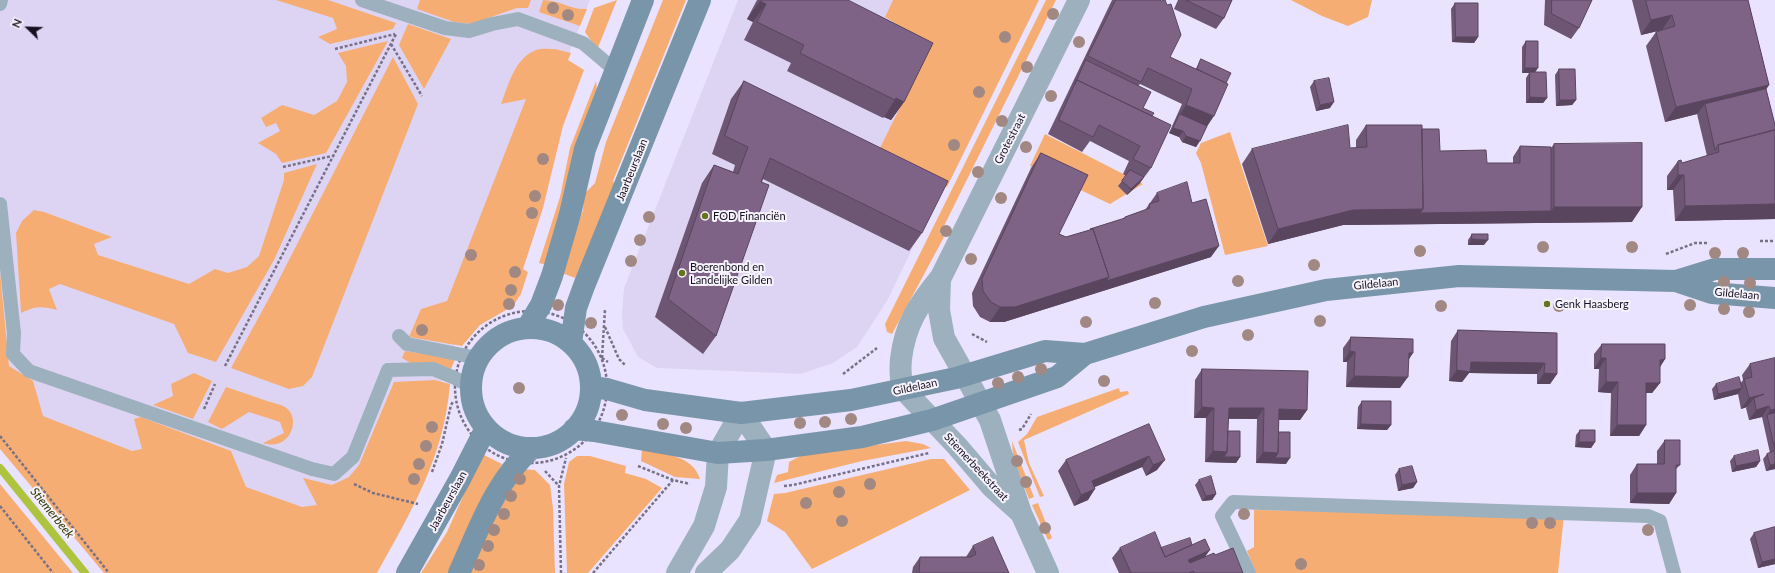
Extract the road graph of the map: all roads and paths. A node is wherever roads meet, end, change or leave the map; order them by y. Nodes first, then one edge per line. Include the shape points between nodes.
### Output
1 (1, 0) edge
2 (362, 0) edge
3 (643, 0) edge
4 (700, 0) edge
5 (1080, 0) edge
6 (0, 4) edge
7 (399, 29) dead end
8 (396, 34) junction
9 (391, 44) junction
10 (335, 49) dead end
11 (616, 71) junction
12 (422, 96) dead end
13 (333, 156) junction
14 (284, 167) dead end
15 (0, 204) edge
16 (1775, 269) edge
17 (940, 279) junction
18 (1676, 281) junction
19 (1775, 298) edge
20 (605, 307) dead end
21 (604, 325) junction
22 (527, 328) junction
23 (400, 336) dead end
24 (571, 343) junction
25 (878, 347) dead end
26 (1085, 354) junction
27 (478, 358) junction
28 (225, 366) dead end
29 (614, 366) dead end
30 (627, 368) dead end
31 (841, 374) dead end
32 (965, 376) junction
33 (215, 384) dead end
34 (591, 387) junction
35 (903, 389) junction
36 (463, 393) junction
37 (981, 404) junction
38 (741, 413) junction
39 (203, 414) dead end
40 (932, 420) junction
41 (486, 428) junction
42 (574, 429) junction
43 (0, 436) edge
44 (766, 450) junction
45 (936, 451) dead end
46 (718, 453) junction
47 (534, 456) junction
48 (566, 457) dead end
49 (334, 474) junction
50 (430, 479) dead end
51 (673, 480) dead end
52 (559, 486) junction
53 (779, 486) dead end
54 (421, 498) dead end
55 (418, 504) junction
56 (0, 506) edge
57 (415, 511) dead end
58 (1021, 513) junction
59 (53, 573) edge
60 (109, 573) edge
61 (407, 573) edge
62 (459, 573) edge
63 (561, 573) edge
64 (593, 573) edge
65 (677, 573) edge
66 (706, 573) edge
67 (1048, 573) edge
68 (1249, 573) edge
69 (1674, 573) edge

1 - 6 lane
2 - 11 lane via 445,28 469,31 518,19 582,43
3 - 11 street
4 - 24 street, Jaarbeurslaan via 584,286 576,308
5 - 17 street, Grotestraat
7 - 8 path
8 - 9 path
8 - 10 path
9 - 12 path
9 - 13 path
11 - 22 street via 585,149 552,276 541,305
13 - 14 path
13 - 28 path
15 - 49 lane via 14,333 13,354 29,371 305,467
16 - 18 street, Gildelaan via 1715,269
17 - 32 street, Grotestraat via 939,310 944,338
17 - 35 street, Grotestraat via 924,297 903,341 899,377
18 - 19 street, Gildelaan via 1712,293
18 - 26 street, Gildelaan via 1459,276 1326,290 1204,317
20 - 21 path
21 - 29 path via 602,358
21 - 30 path via 619,359
22 - 24 street via 543,329 558,334
22 - 27 street via 499,337 487,346
23 - 27 lane via 406,344
24 - 34 street via 582,356 589,371
25 - 31 path
26 - 32 street, Gildelaan via 1045,351
26 - 37 street, Gildelaan via 1057,377
27 - 36 street
32 - 35 street, Gildelaan
32 - 37 street, Grotestraat
33 - 39 path
34 - 38 street, Gildelaan via 645,400
34 - 42 street via 584,417
35 - 38 street, Gildelaan via 851,400
35 - 40 street
36 - 41 street via 472,402
36 - 49 lane via 455,378 432,369 388,370 353,457
36 - 50 path via 451,405
37 - 40 street, Gildelaan
37 - 58 street, Stiemerbeekstraat via 990,420
38 - 44 street
38 - 46 street
40 - 44 street, Gildelaan via 862,437
40 - 58 street, Stiemerbeekstraat via 992,487
41 - 47 street via 499,439
41 - 61 street, Jaarbeurslaan
42 - 46 street, Gildelaan
42 - 47 street
43 - 60 path
44 - 46 street, Gildelaan
44 - 66 street via 750,520 730,550
45 - 53 path via 793,485
46 - 65 street via 716,487 704,526
47 - 52 path
47 - 62 street via 516,462 494,496
48 - 52 path
49 - 55 path via 373,493
51 - 64 path
52 - 63 path
54 - 55 path
55 - 57 path
56 - 59 path
58 - 67 street, Stiemerbeekstraat
68 - 69 lane via 1222,516 1233,502 1648,516 1660,521

